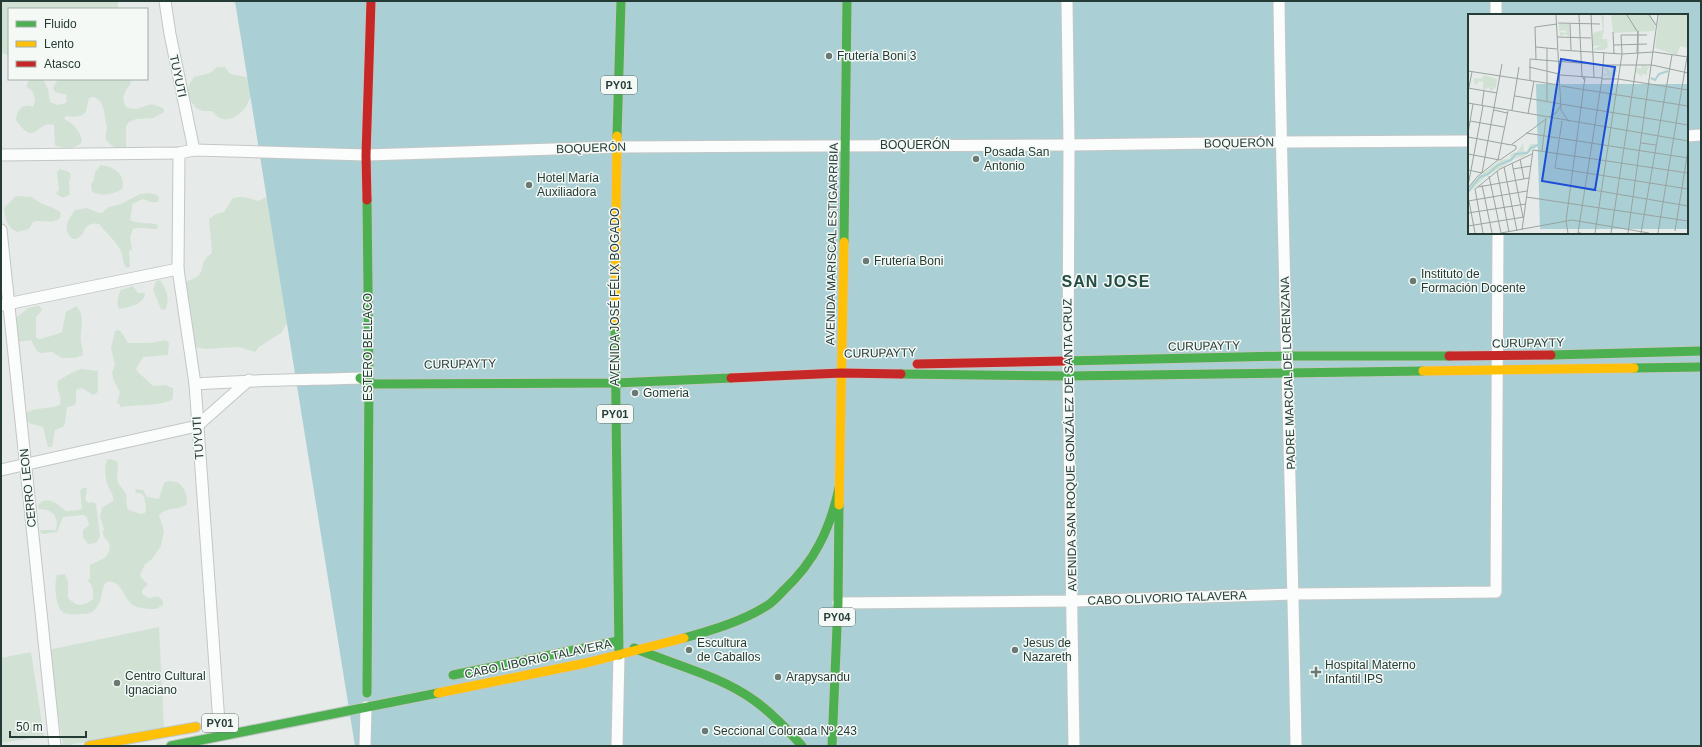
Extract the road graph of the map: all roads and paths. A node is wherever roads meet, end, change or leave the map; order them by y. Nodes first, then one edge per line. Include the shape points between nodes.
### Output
1 (165, 1) edge
2 (371, 1) edge
3 (620, 1) edge
4 (847, 1) edge
5 (1067, 1) edge
6 (1279, 1) edge
7 (1496, 1) edge
8 (1496, 14) edge
9 (1701, 135) edge
10 (1688, 136) edge
11 (1468, 141) edge
12 (1281, 142) junction
13 (846, 145) junction
14 (1070, 145) junction
15 (618, 147) junction
16 (194, 150) junction
17 (179, 153) junction
18 (1, 155) edge
19 (363, 155) junction
20 (1, 230) edge
21 (1498, 234) edge
22 (178, 268) junction
23 (4, 304) edge
24 (1701, 351) edge
25 (1288, 356) junction
26 (1497, 356) junction
27 (1068, 361) junction
28 (889, 364) dead end
29 (904, 364) dead end
30 (1701, 367) edge
31 (842, 369) junction
32 (1497, 370) junction
33 (1288, 372) junction
34 (1068, 376) junction
35 (615, 378) junction
36 (249, 380) junction
37 (366, 380) junction
38 (194, 384) junction
39 (197, 426) junction
40 (26, 464) junction
41 (1, 470) edge
42 (839, 488) junction
43 (1294, 594) junction
44 (1072, 601) junction
45 (838, 603) junction
46 (618, 641) junction
47 (637, 649) junction
48 (619, 655) junction
49 (442, 678) dead end
50 (356, 696) dead end
51 (366, 707) junction
52 (216, 724) joint
53 (212, 742) edge
54 (56, 746) edge
55 (89, 746) edge
56 (171, 746) edge
57 (366, 746) edge
58 (617, 746) edge
59 (802, 746) edge
60 (832, 746) edge
61 (1074, 746) edge
62 (1296, 746) edge

1 - 16 street, TUYUTI
2 - 19 main road, ESTERO BELLACO
3 - 15 main road, AVENIDA JOSÉ FÉLIX BOGADO / PY01
4 - 13 main road, AVENIDA MARISCAL ESTIGARRIBIA / PY01
5 - 14 street, AVENIDA SAN ROQUE GONZÁLEZ DE SANTA CRUZ
6 - 12 street, PADRE MARCIAL DE LORENZANA
7 - 8 street
9 - 10 street
11 - 12 street, BOQUERÓN
12 - 14 street, BOQUERÓN
12 - 25 street, PADRE MARCIAL DE LORENZANA
13 - 14 street, BOQUERÓN
13 - 15 street, BOQUERÓN
13 - 31 main road, AVENIDA MARISCAL ESTIGARRIBIA / PY01
14 - 27 street, AVENIDA SAN ROQUE GONZÁLEZ DE SANTA CRUZ
15 - 19 street, BOQUERÓN
15 - 35 main road, AVENIDA JOSÉ FÉLIX BOGADO / PY01
16 - 17 street, BOQUERÓN
16 - 19 street, BOQUERÓN
17 - 18 street, BOQUERÓN
17 - 22 street, TUYUTI
19 - 37 main road, ESTERO BELLACO
20 - 23 street, CERRO LEON
21 - 26 street
22 - 23 street
22 - 38 street, TUYUTI
23 - 40 street, CERRO LEON
24 - 26 main road, CURUPAYTY
25 - 26 main road, CURUPAYTY
25 - 27 main road, CURUPAYTY
25 - 33 street, PADRE MARCIAL DE LORENZANA
26 - 32 street
27 - 29 main road, CURUPAYTY
27 - 34 street, AVENIDA SAN ROQUE GONZÁLEZ DE SANTA CRUZ
28 - 31 main road, CURUPAYTY
30 - 32 main road, CURUPAYTY
31 - 34 main road, CURUPAYTY
31 - 35 main road, CURUPAYTY
31 - 42 main road, AVENIDA MARISCAL ESTIGARRIBIA / PY01
32 - 33 main road, CURUPAYTY
32 - 43 street, CABO OLIVORIO TALAVERA via 1496,592
33 - 34 main road, CURUPAYTY
33 - 43 street, PADRE MARCIAL DE LORENZANA
34 - 44 street, AVENIDA SAN ROQUE GONZÁLEZ DE SANTA CRUZ
35 - 37 main road, CURUPAYTY
35 - 46 main road, AVENIDA JOSÉ FÉLIX BOGADO / PY01
36 - 37 street
36 - 38 street
36 - 39 street
37 - 50 main road, ESTERO BELLACO via 370,693
38 - 39 street, TUYUTI
39 - 40 street
39 - 52 street, TUYUTI
40 - 41 street
40 - 54 street, CERRO LEON
42 - 45 main road, PY04
42 - 47 main road, CABO LIBORIO TALAVERA / PY01 via 834,512 818,549 795,580 770,604 729,624
43 - 44 street, CABO OLIVORIO TALAVERA
43 - 62 street, PADRE MARCIAL DE LORENZANA
44 - 45 street, CABO OLIVORIO TALAVERA
44 - 61 street, AVENIDA SAN ROQUE GONZÁLEZ DE SANTA CRUZ
45 - 60 main road, PY04
46 - 47 main road
46 - 48 main road, PY01
46 - 49 main road, CABO LIBORIO TALAVERA
47 - 48 main road, CABO LIBORIO TALAVERA / PY01
47 - 59 main road via 718,681 748,696 767,710
48 - 51 main road, CABO LIBORIO TALAVERA / PY01
48 - 58 street
51 - 53 main road, CABO LIBORIO TALAVERA / PY01
51 - 57 street
52 - 55 main road, PY01
53 - 56 main road, CABO LIBORIO TALAVERA / PY01

